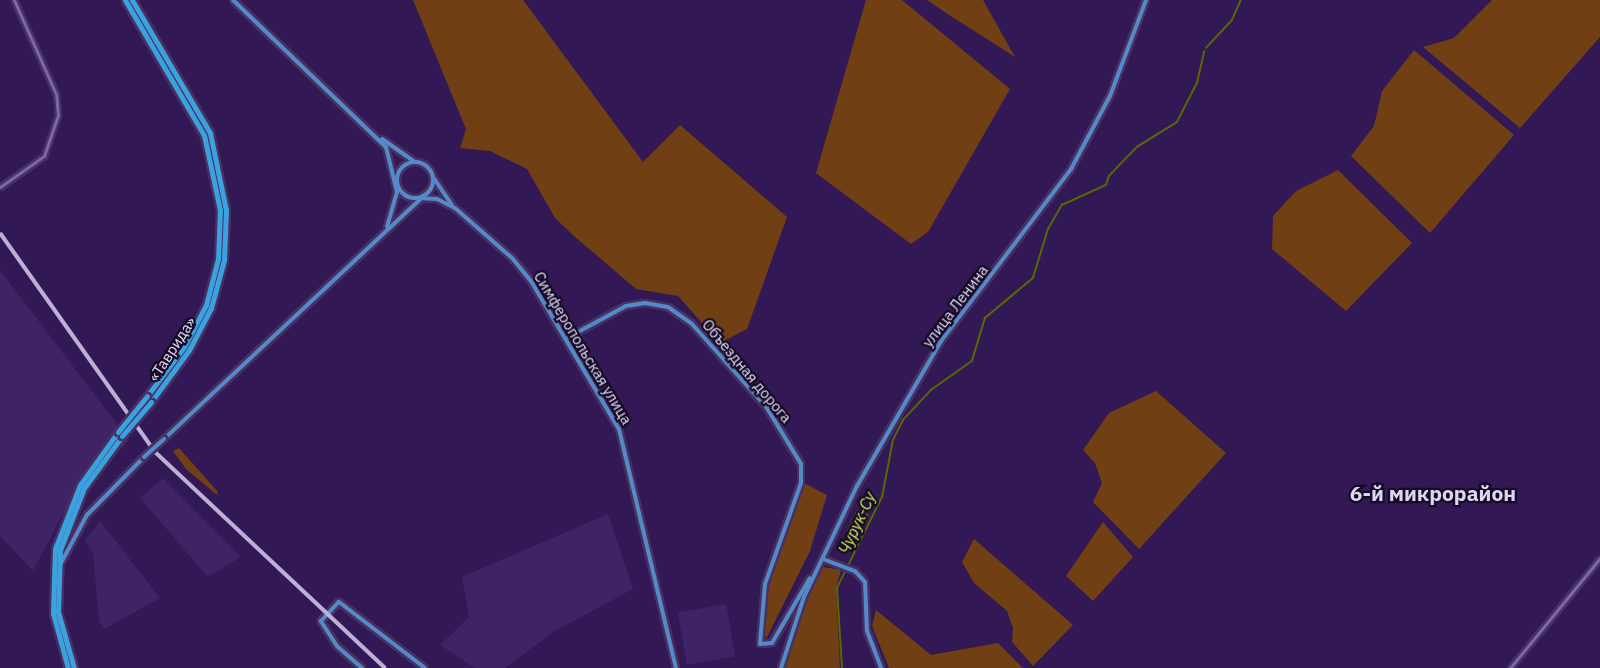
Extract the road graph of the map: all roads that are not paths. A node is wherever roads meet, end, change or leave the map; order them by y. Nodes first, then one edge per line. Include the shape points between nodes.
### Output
1 (14, 0) edge
2 (125, 0) edge
3 (132, 0) edge
4 (233, 0) edge
5 (1146, 0) edge
6 (377, 135) junction
7 (419, 163) junction
8 (433, 176) junction
9 (397, 181) junction
10 (0, 187) edge
11 (423, 197) junction
12 (455, 208) junction
13 (385, 231) junction
14 (567, 338) junction
15 (149, 399) junction
16 (120, 434) junction
17 (1600, 558) edge
18 (823, 559) junction
19 (816, 571) junction
20 (57, 577) junction
21 (72, 667) edge
22 (362, 668) edge
23 (425, 668) edge
24 (675, 668) edge
25 (781, 668) edge
26 (881, 668) edge
27 (1510, 668) edge

1 - 10 street via 56,94 54,137 44,156
2 - 15 highway, «Таврида» via 204,135 220,210 218,260 206,306
3 - 15 highway, «Таврида» via 210,133 226,210 224,260 211,308 189,350
4 - 6 main road
5 - 18 main road, улица Ленина via 1110,96 1071,169 940,341 857,486
6 - 7 main road
6 - 9 main road via 392,158
7 - 8 main road
7 - 9 main road via 405,166
8 - 11 main road
8 - 12 main road, Симферопольская улица
9 - 11 main road via 406,195
9 - 13 main road via 396,206
11 - 12 main road, Симферопольская улица
11 - 13 main road
12 - 14 main road, Симферопольская улица via 513,259
13 - 20 main road, bridge via 87,515
14 - 19 main road, Объездная дорога via 626,306 645,303 668,307 692,324 767,408 801,465 801,483 765,584 757,634 760,644 772,643
14 - 24 main road, Симферопольская улица via 619,429 627,453
15 - 16 highway, «Таврида», bridge
16 - 20 highway, «Таврида» via 73,508
16 - 21 highway, «Таврида» via 76,492 56,549 53,613
17 - 27 street
18 - 19 main road, улица Ленина
18 - 26 main road via 861,576 867,586 867,631
19 - 25 main road, улица Ленина
20 - 21 highway, «Таврида» via 58,612
22 - 23 main road via 337,645 321,621 339,602

